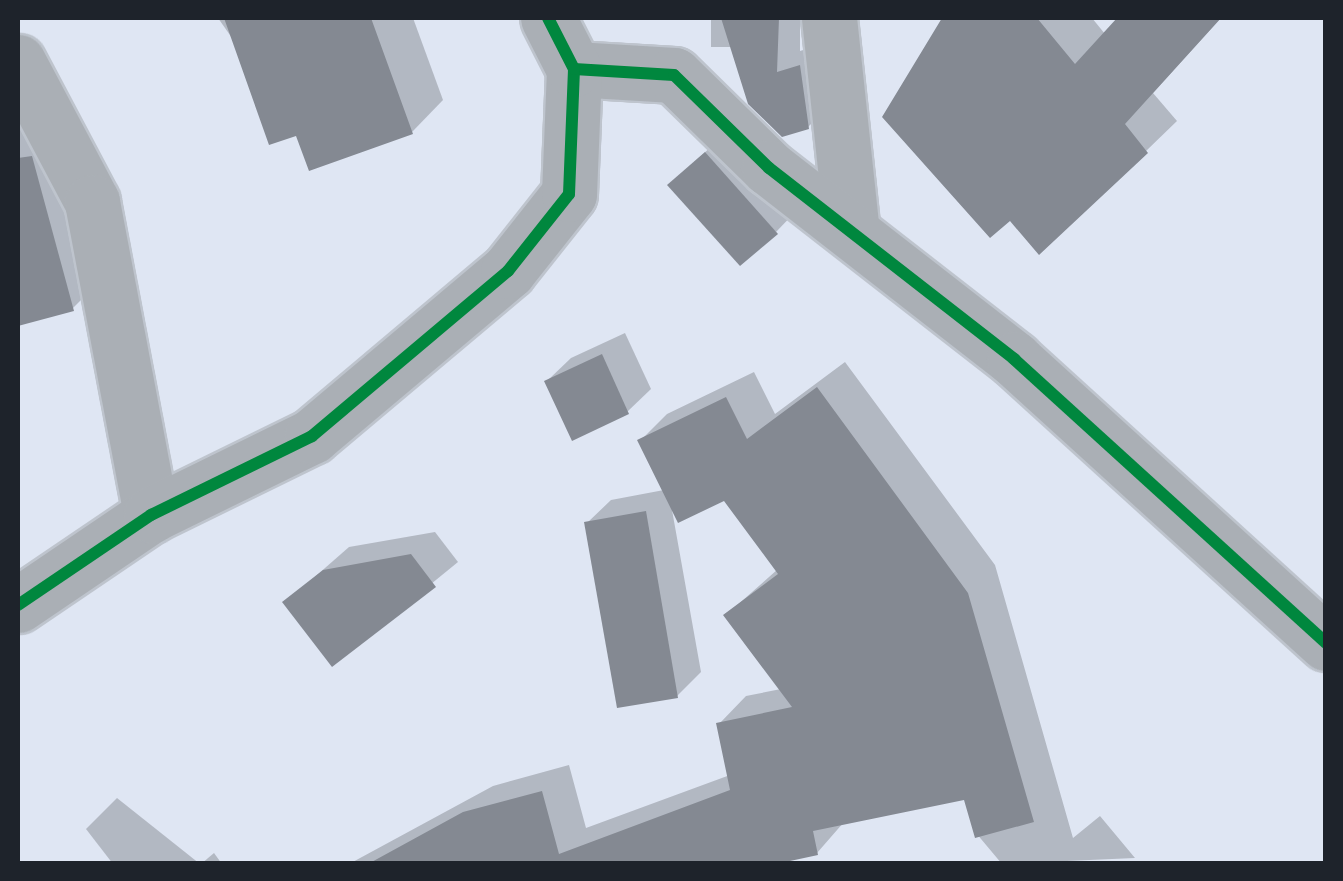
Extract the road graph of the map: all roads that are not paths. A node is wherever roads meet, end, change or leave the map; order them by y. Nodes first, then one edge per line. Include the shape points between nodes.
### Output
1 (548, 18) edge
2 (829, 18) edge
3 (18, 62) edge
4 (574, 68) junction
5 (851, 226) junction
6 (151, 516) junction
7 (18, 605) edge
8 (1326, 643) edge

1 - 4 street
2 - 5 street
3 - 6 street via 92,202
4 - 5 street via 674,75 769,168
4 - 6 street via 569,194 508,271 312,436
5 - 8 street via 1014,359
6 - 7 street

